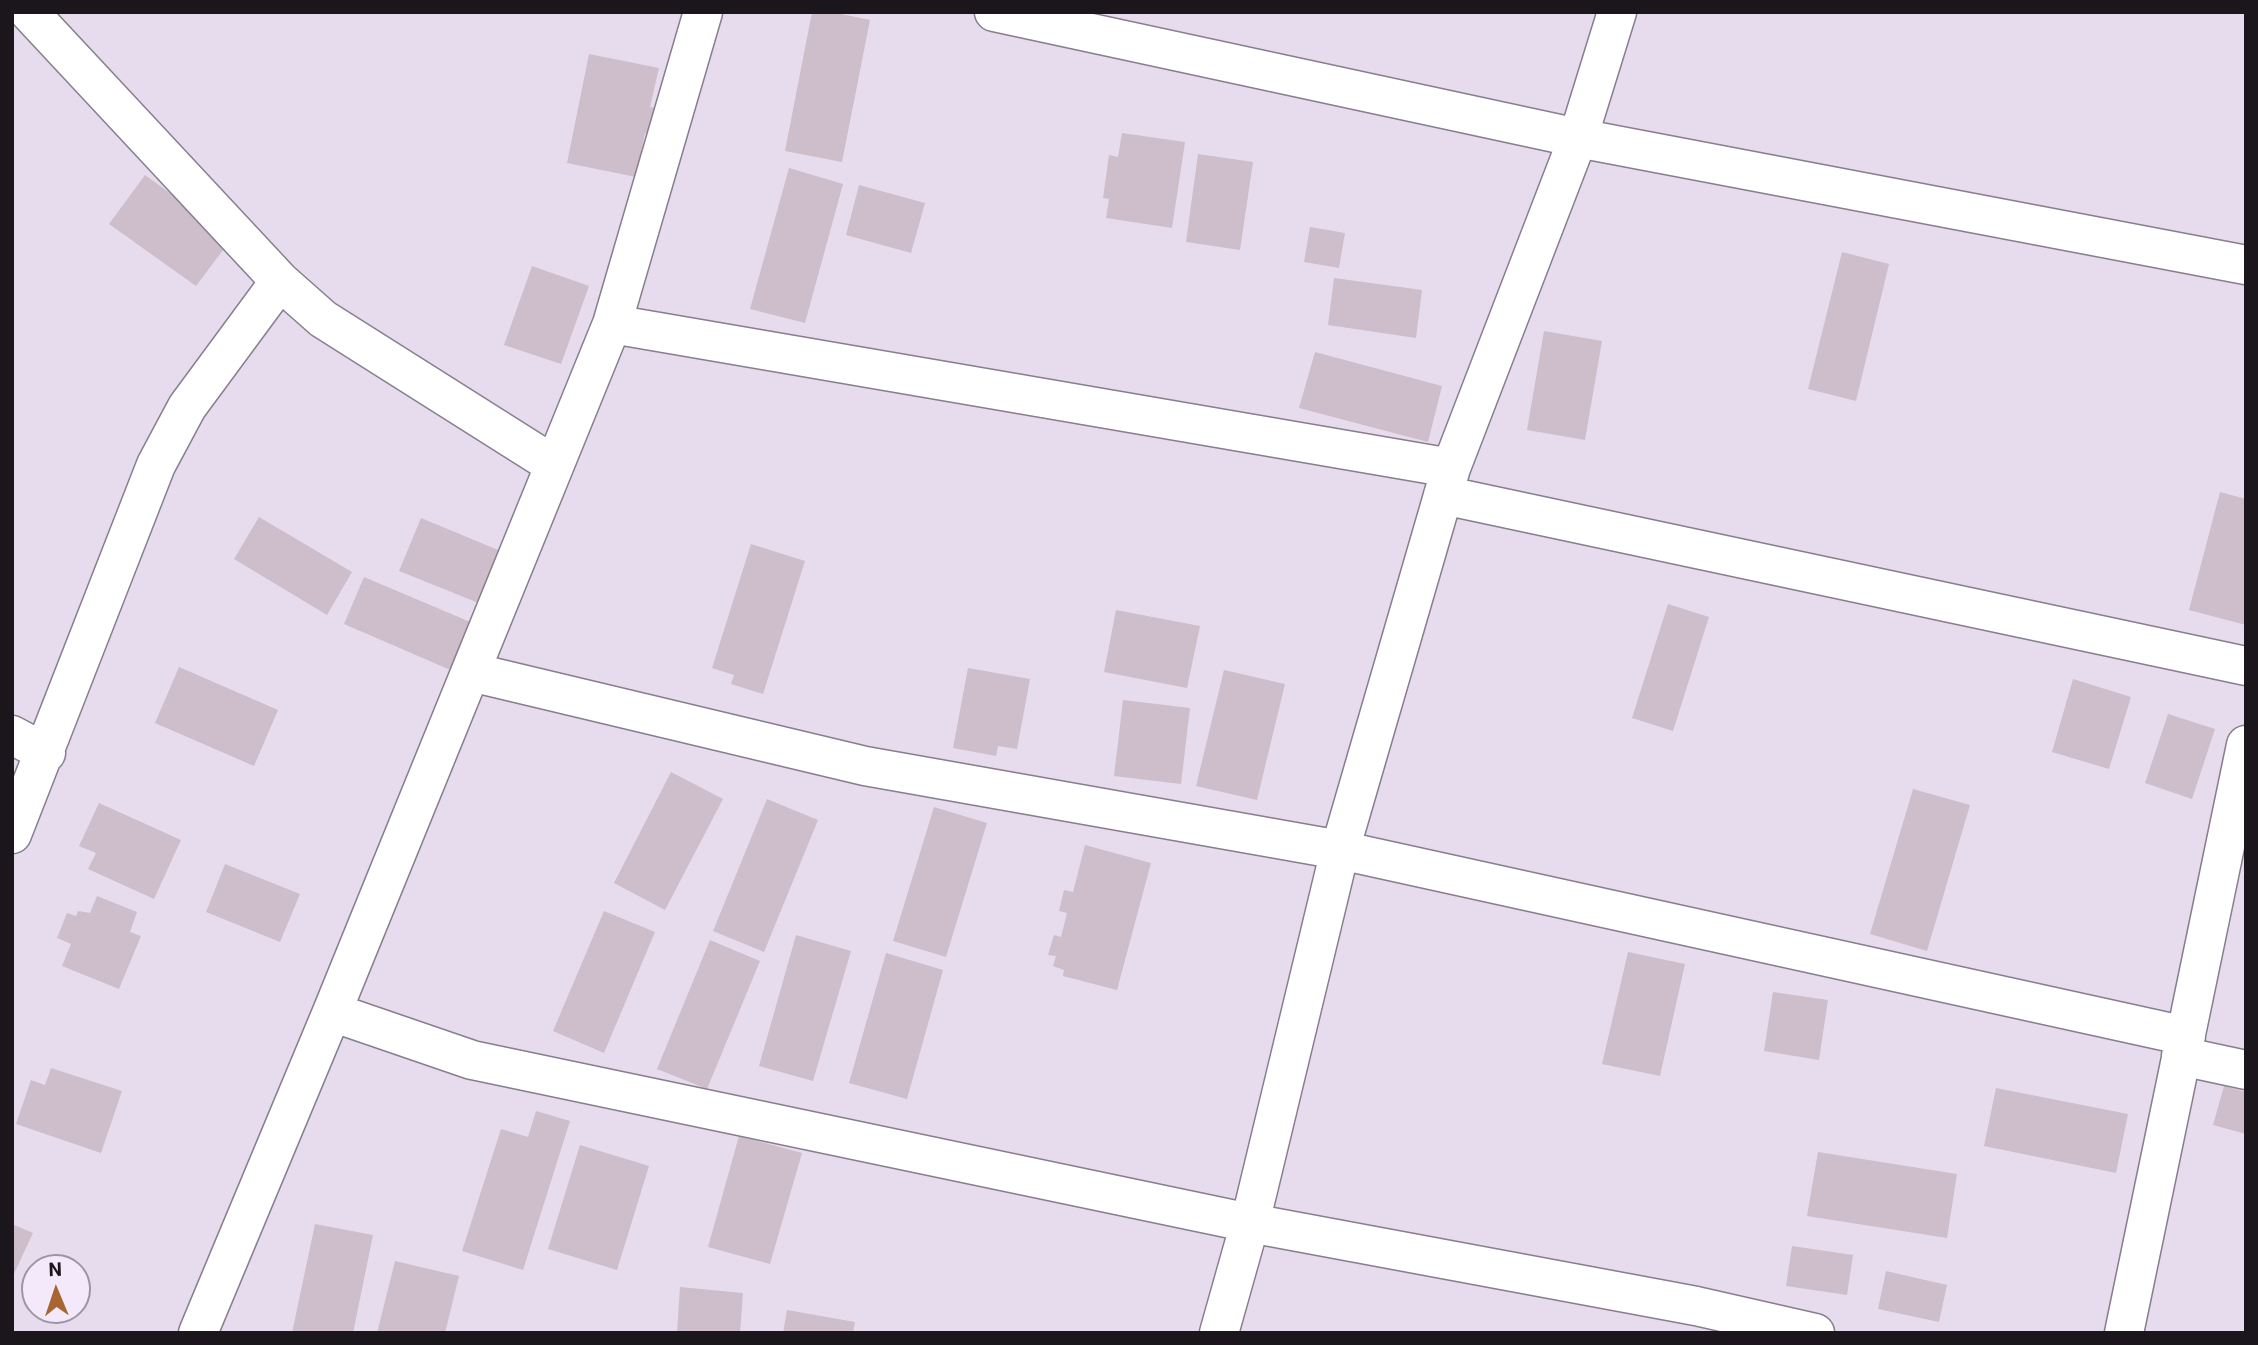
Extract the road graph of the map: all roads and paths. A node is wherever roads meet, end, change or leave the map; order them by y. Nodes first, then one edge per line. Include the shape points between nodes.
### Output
1 (29, 12) edge
2 (703, 12) edge
3 (994, 12) edge
4 (1617, 12) edge
5 (1577, 138) junction
6 (2246, 265) edge
7 (281, 281) junction
8 (612, 324) junction
9 (554, 465) junction
10 (1447, 481) junction
11 (2246, 666) edge
12 (471, 672) junction
13 (12, 735) edge
14 (2246, 744) edge
15 (46, 753) junction
16 (12, 834) edge
17 (1340, 849) junction
18 (332, 1012) junction
19 (2183, 1046) junction
20 (2246, 1070) edge
21 (1250, 1223) junction
22 (198, 1333) edge
23 (1219, 1333) edge
24 (1815, 1333) edge
25 (2124, 1333) edge

1 - 7 street
2 - 8 street
3 - 5 street
4 - 5 street
5 - 6 street
5 - 10 street
7 - 9 street via 323,319
7 - 15 street via 187,407 156,465
8 - 9 street
8 - 10 street
9 - 12 street
10 - 11 street
10 - 17 street
12 - 17 street via 865,766
12 - 18 street
13 - 15 street
14 - 19 street
15 - 16 street
17 - 19 street
17 - 21 street
18 - 21 street via 472,1060
18 - 22 street
19 - 20 street
19 - 25 street
21 - 23 street
21 - 24 street via 1682,1303

